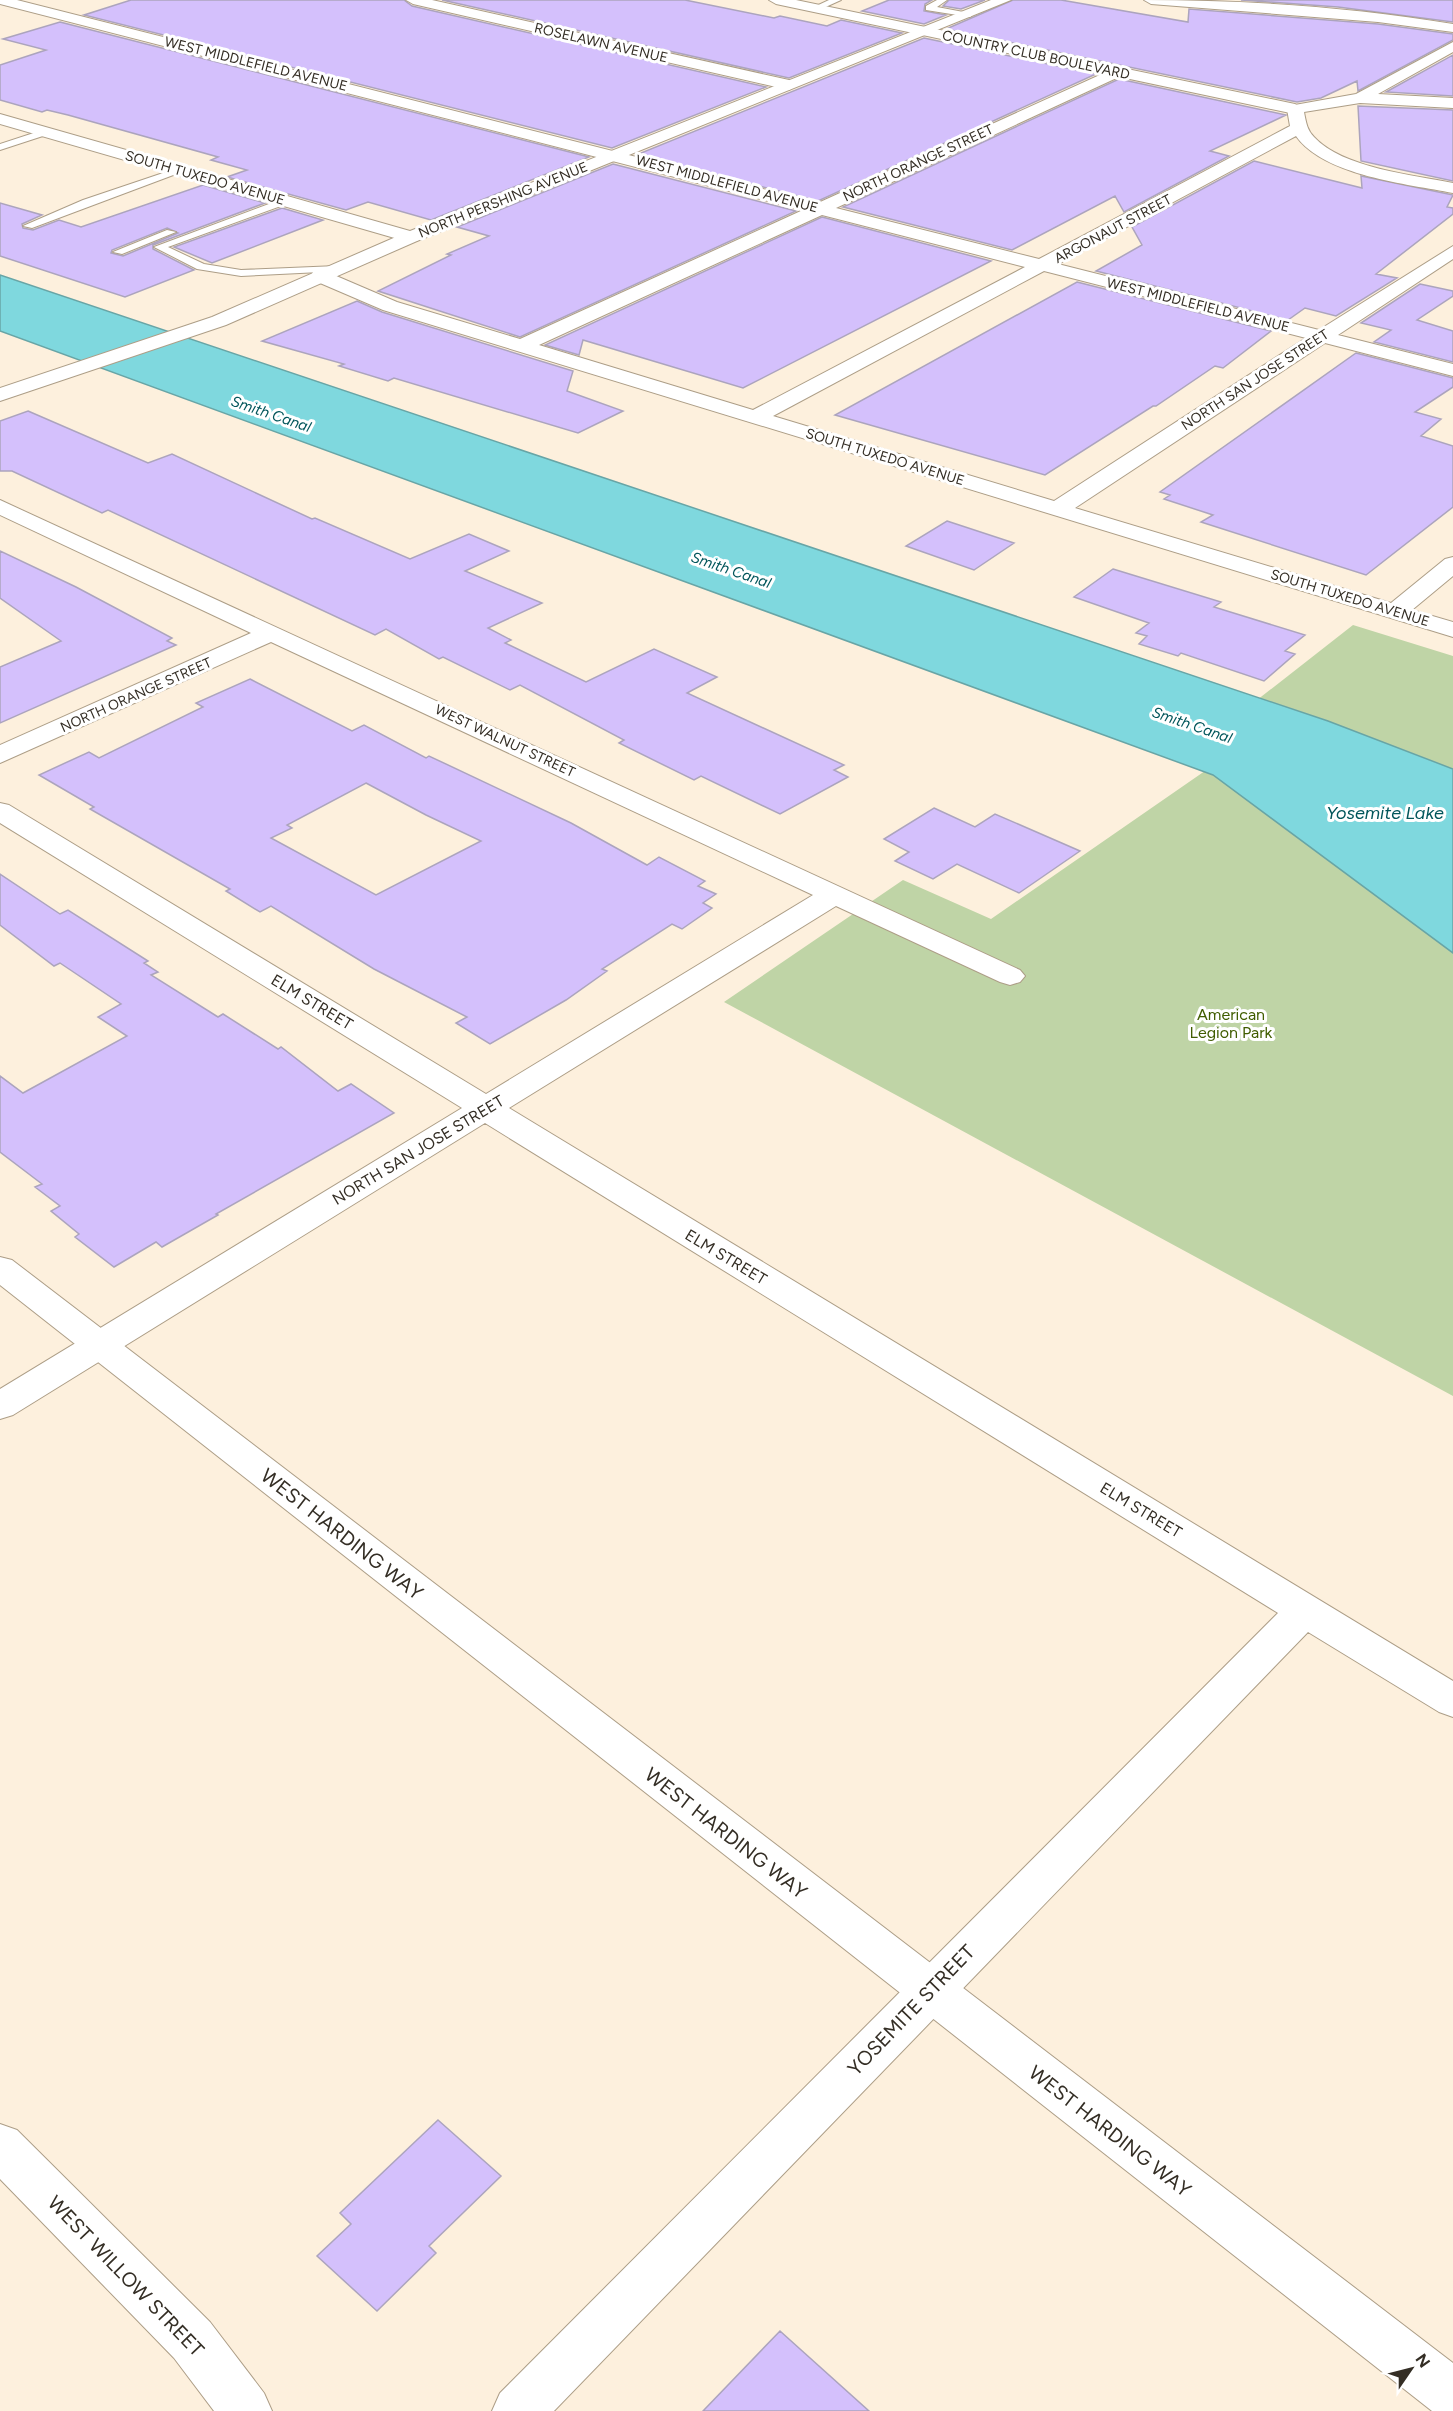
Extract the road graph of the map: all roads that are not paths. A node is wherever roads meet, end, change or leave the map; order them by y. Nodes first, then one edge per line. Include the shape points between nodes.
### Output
1 (0, 0) edge
2 (413, 0) edge
3 (776, 0) edge
4 (835, 0) edge
5 (943, 0) edge
6 (1150, 0) edge
7 (996, 1) edge
8 (797, 2) edge
9 (816, 8) junction
10 (970, 14) junction
11 (1453, 28) edge
12 (926, 32) junction
13 (1453, 46) edge
14 (1118, 72) junction
15 (789, 85) junction
16 (1360, 98) junction
17 (1453, 103) edge
18 (1296, 109) junction
19 (0, 119) edge
20 (1299, 128) junction
21 (46, 132) junction
22 (0, 147) edge
23 (615, 155) junction
24 (179, 171) junction
25 (1453, 188) edge
26 (267, 196) junction
27 (285, 201) junction
28 (820, 209) junction
29 (28, 226) dead end
30 (411, 237) junction
31 (1453, 251) edge
32 (118, 252) dead end
33 (1043, 266) junction
34 (329, 273) junction
35 (1322, 336) junction
36 (523, 345) junction
37 (1453, 370) edge
38 (0, 395) edge
39 (756, 417) junction
40 (0, 507) edge
41 (1056, 510) junction
42 (1453, 564) edge
43 (1395, 612) junction
44 (1453, 630) edge
45 (270, 633) junction
46 (0, 755) edge
47 (0, 811) edge
48 (835, 894) junction
49 (1010, 976) dead end
50 (484, 1109) junction
51 (0, 1268) edge
52 (99, 1346) junction
53 (0, 1406) edge
54 (1305, 1610) junction
55 (1453, 1701) edge
56 (929, 1991) junction
57 (0, 2146) edge
58 (1453, 2395) edge
59 (246, 2411) edge
60 (518, 2411) edge

1 - 23 street, WEST MIDDLEFIELD AVENUE
2 - 15 street, ROSELAWN AVENUE
3 - 8 street, COUNTRY CLUB BOULEVARD
4 - 9 lane
5 - 10 lane via 929,8
6 - 11 street via 1351,14
7 - 10 street, NORTH PERSHING AVENUE
8 - 9 street, COUNTRY CLUB BOULEVARD
9 - 12 street, COUNTRY CLUB BOULEVARD
10 - 12 street, NORTH PERSHING AVENUE
12 - 14 street, COUNTRY CLUB BOULEVARD
12 - 15 street, NORTH PERSHING AVENUE
13 - 16 street
14 - 18 street, COUNTRY CLUB BOULEVARD
14 - 28 street, NORTH ORANGE STREET
15 - 23 street, NORTH PERSHING AVENUE
16 - 17 street
16 - 18 street
18 - 20 street
19 - 21 street, SOUTH TUXEDO AVENUE
20 - 25 street via 1311,144 1338,159
20 - 33 street, ARGONAUT STREET
21 - 22 lane
21 - 24 street, SOUTH TUXEDO AVENUE
23 - 28 street, WEST MIDDLEFIELD AVENUE
23 - 30 street, NORTH PERSHING AVENUE
24 - 26 street, SOUTH TUXEDO AVENUE
24 - 29 lane
26 - 27 street, SOUTH TUXEDO AVENUE
26 - 32 lane
27 - 30 street, SOUTH TUXEDO AVENUE
27 - 34 lane via 159,247 201,267 241,273
28 - 33 street, WEST MIDDLEFIELD AVENUE
28 - 36 street, NORTH ORANGE STREET
30 - 34 street, NORTH PERSHING AVENUE
31 - 35 street, NORTH SAN JOSE STREET
33 - 35 street, WEST MIDDLEFIELD AVENUE
33 - 39 street, ARGONAUT STREET
34 - 36 street, SOUTH TUXEDO AVENUE via 390,306
34 - 38 street, NORTH PERSHING AVENUE via 187,332
35 - 37 street, WEST MIDDLEFIELD AVENUE
35 - 41 street, NORTH SAN JOSE STREET
36 - 39 street, SOUTH TUXEDO AVENUE
39 - 41 street, SOUTH TUXEDO AVENUE
40 - 45 street, WEST WALNUT STREET
41 - 43 street, SOUTH TUXEDO AVENUE
42 - 43 street
43 - 44 street, SOUTH TUXEDO AVENUE
45 - 46 street, NORTH ORANGE STREET
45 - 48 street, WEST WALNUT STREET
47 - 50 street, ELM STREET
48 - 49 street, WEST WALNUT STREET
48 - 50 street, NORTH SAN JOSE STREET
50 - 52 street, NORTH SAN JOSE STREET
50 - 54 street, ELM STREET
51 - 52 street, WEST HARDING WAY
52 - 53 street, NORTH SAN JOSE STREET
52 - 56 street, WEST HARDING WAY
54 - 55 street, ELM STREET
54 - 56 street, YOSEMITE STREET
56 - 58 street, WEST HARDING WAY
56 - 60 street, YOSEMITE STREET
57 - 59 street, WEST WILLOW STREET via 192,2340

